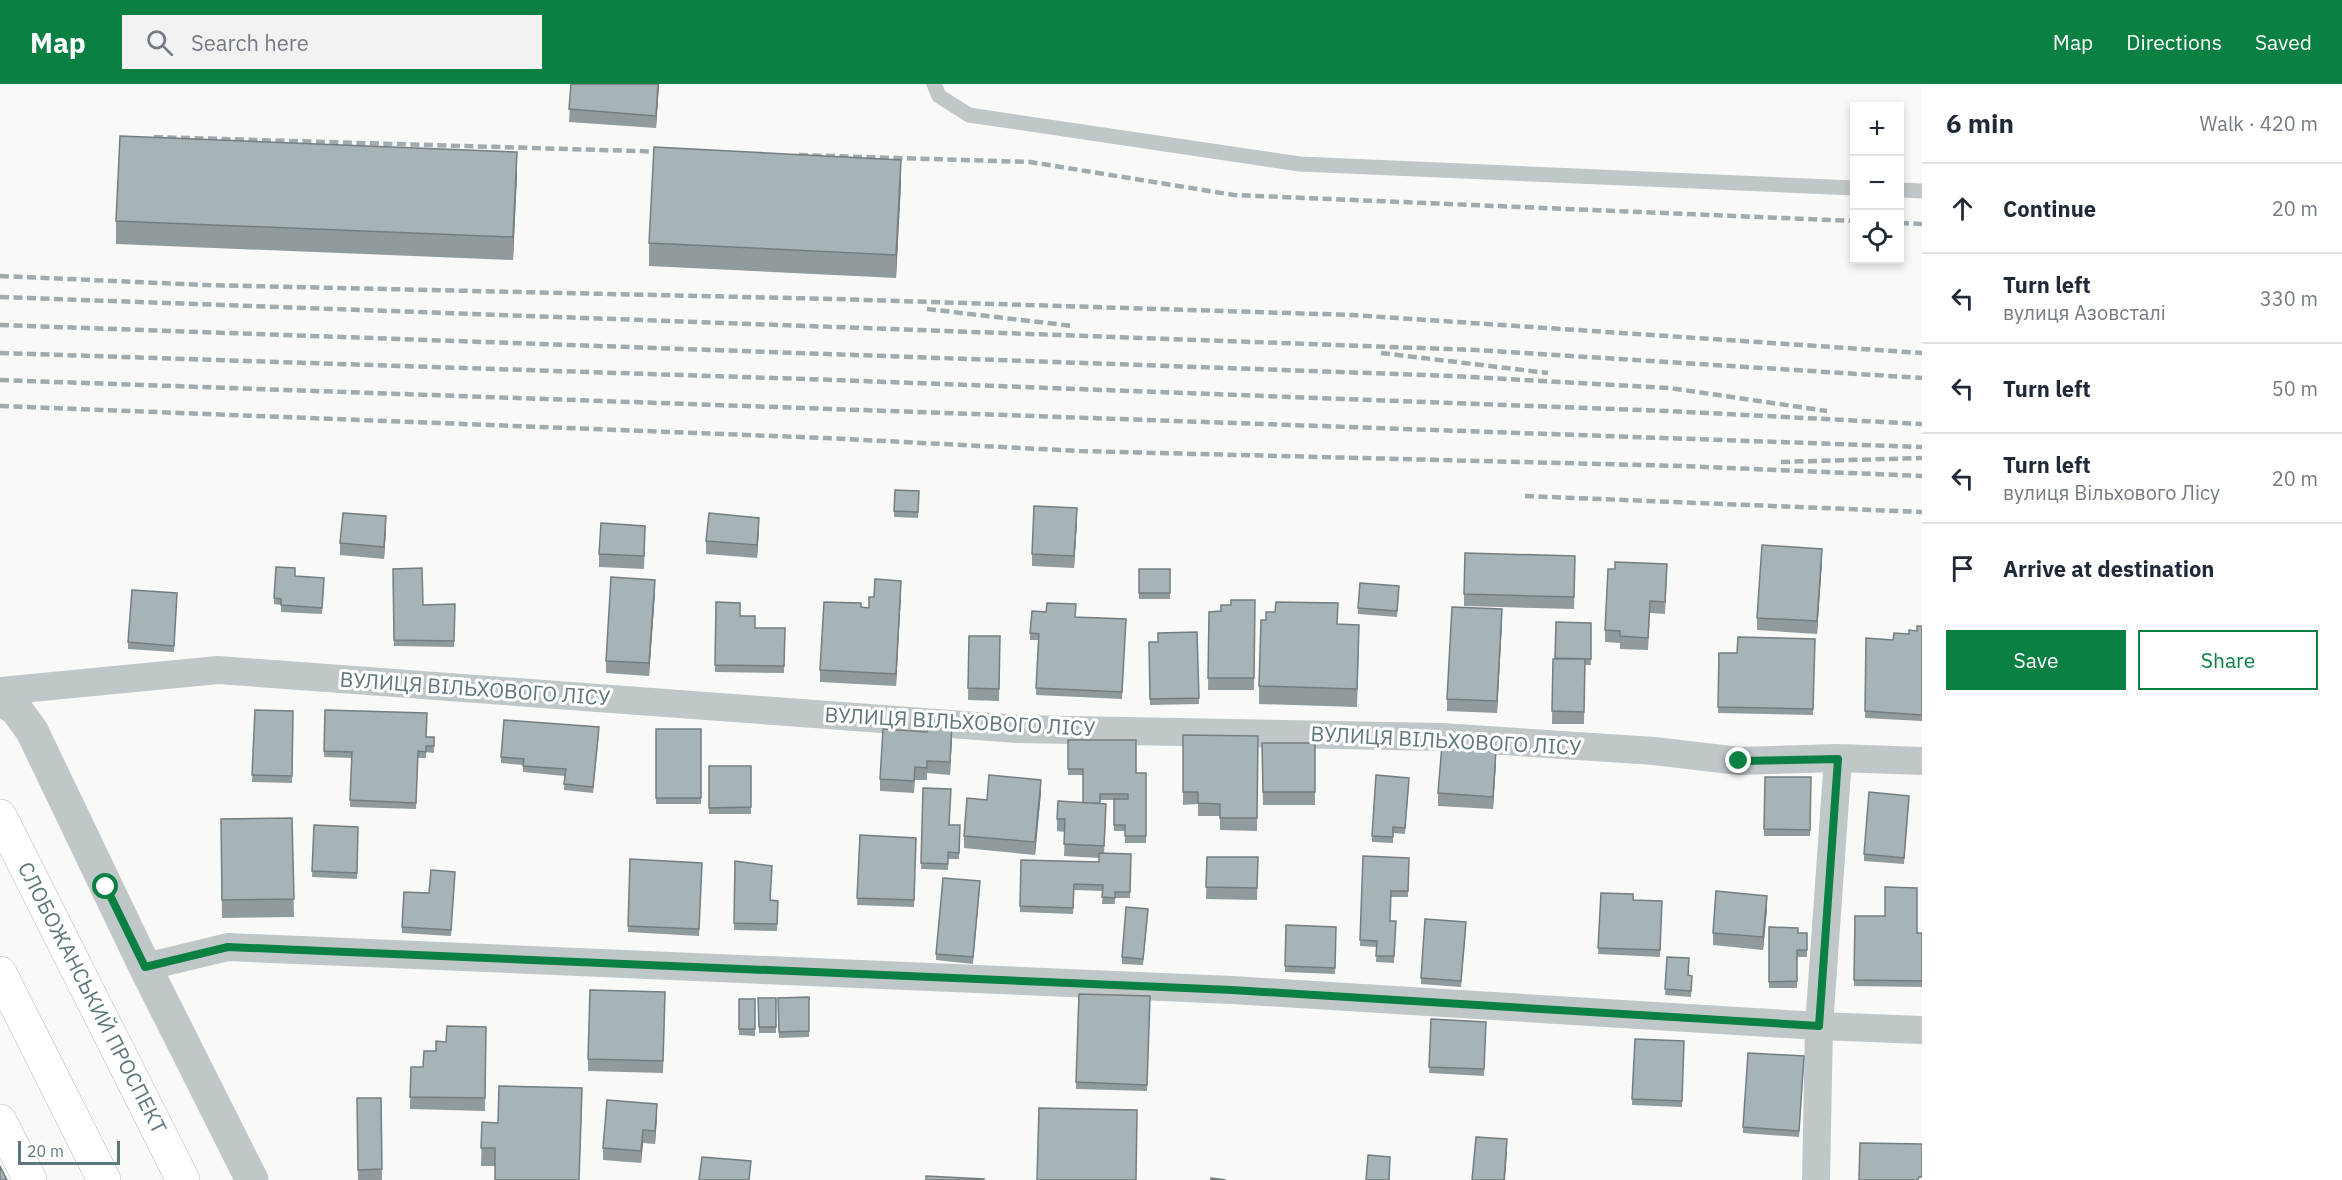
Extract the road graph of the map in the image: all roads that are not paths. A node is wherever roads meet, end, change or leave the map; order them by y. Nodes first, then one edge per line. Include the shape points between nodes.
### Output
1 (934, 84) edge
2 (1850, 188) edge
3 (1904, 190) edge
4 (1922, 191) edge
5 (0, 691) edge
6 (0, 699) edge
7 (1838, 759) junction
8 (1922, 761) edge
9 (0, 816) edge
10 (145, 967) junction
11 (0, 973) edge
12 (1819, 1026) junction
13 (1922, 1030) edge
14 (0, 1121) edge
15 (30, 1180) edge
16 (104, 1180) edge
17 (183, 1180) edge
18 (252, 1180) edge
19 (1816, 1180) edge

1 - 2 lane via 939,96 969,115 1300,164
3 - 4 lane
5 - 7 street, ВУЛИЦЯ ВІЛЬХОВОГО ЛІСУ via 218,670 1018,729 1442,737 1739,761
6 - 10 street via 16,709 32,731
7 - 8 street, ВУЛИЦЯ ВІЛЬХОВОГО ЛІСУ
7 - 12 street
9 - 17 main road, СЛОБОЖАНСЬКИЙ ПРОСПЕКТ
10 - 12 street via 228,947 1220,990
10 - 18 street
11 - 16 main road
12 - 13 street
12 - 19 street
14 - 15 main road

